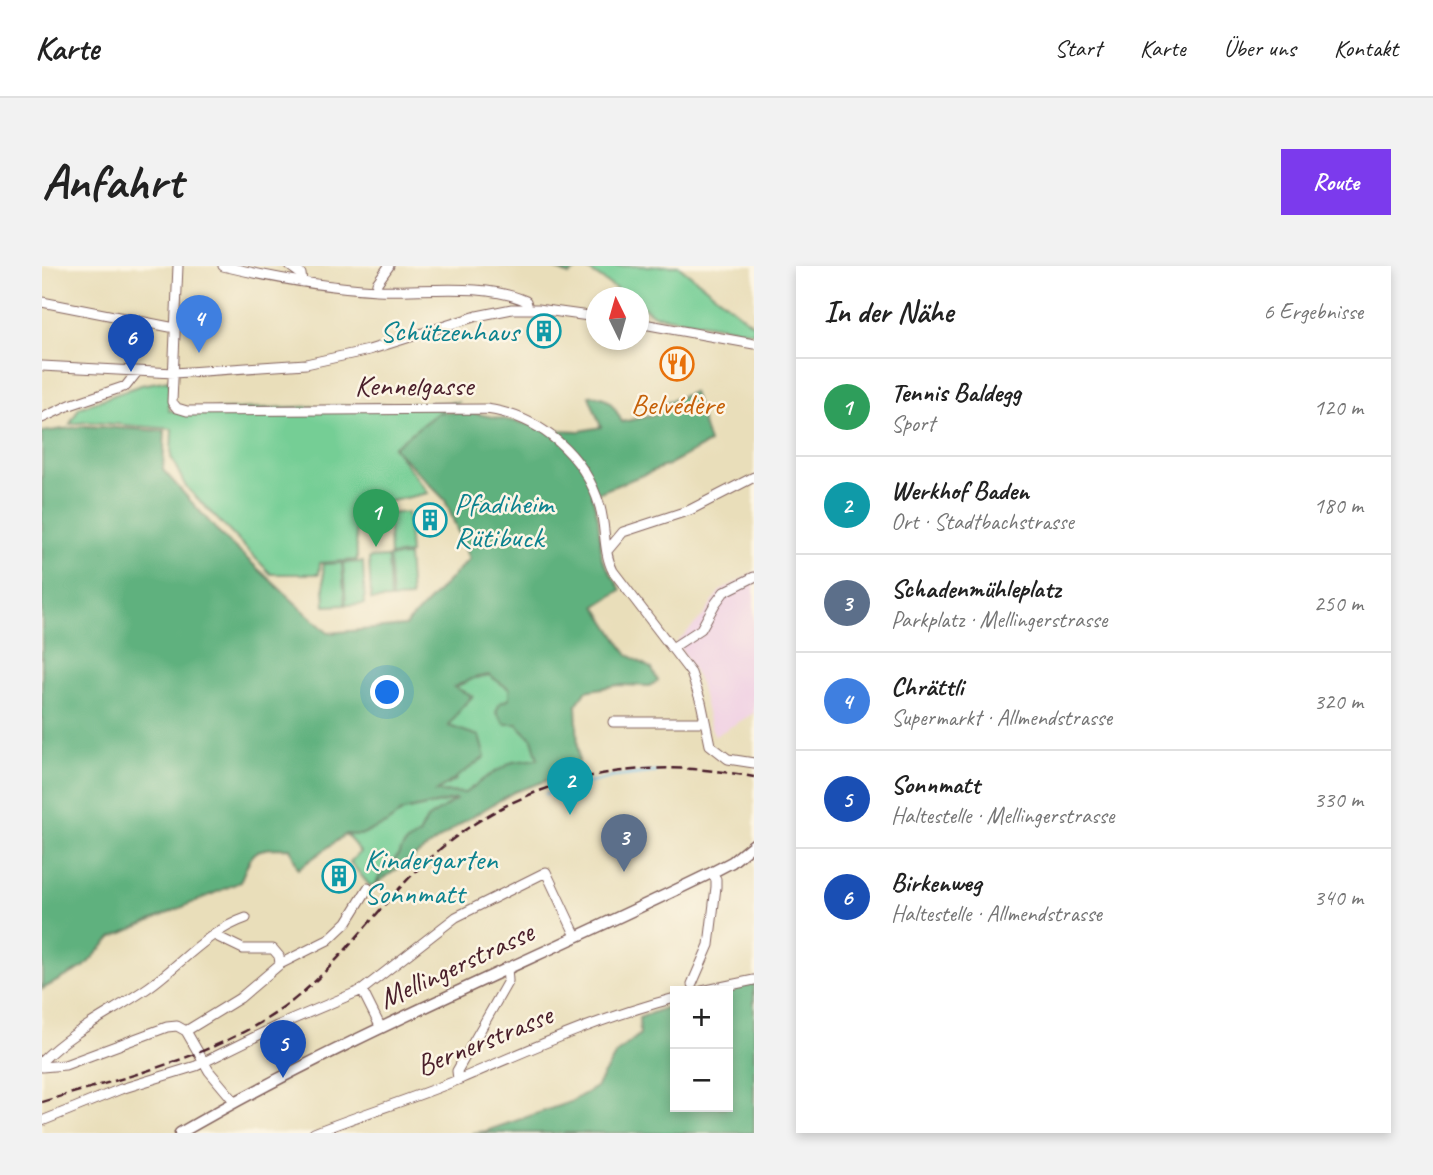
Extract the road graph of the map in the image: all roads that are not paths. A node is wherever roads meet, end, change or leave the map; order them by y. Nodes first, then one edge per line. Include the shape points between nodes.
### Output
1 (178, 266) edge
2 (223, 266) edge
3 (290, 266) edge
4 (389, 266) edge
5 (302, 282) junction
6 (376, 290) junction
7 (42, 302) edge
8 (527, 308) junction
9 (586, 316) edge
10 (649, 325) edge
11 (175, 328) junction
12 (754, 344) edge
13 (42, 366) edge
14 (137, 372) junction
15 (174, 373) junction
16 (42, 418) edge
17 (754, 477) edge
18 (607, 551) junction
19 (754, 578) edge
20 (672, 648) junction
21 (612, 722) dead end
22 (704, 722) junction
23 (754, 763) edge
24 (754, 844) edge
25 (711, 873) junction
26 (368, 888) dead end
27 (246, 918) dead end
28 (214, 935) junction
29 (576, 936) junction
30 (280, 964) junction
31 (507, 967) junction
32 (754, 979) edge
33 (692, 984) dead end
34 (724, 986) edge
35 (362, 990) junction
36 (670, 999) edge
37 (381, 1028) junction
38 (186, 1031) junction
39 (42, 1061) edge
40 (204, 1062) junction
41 (42, 1067) edge
42 (458, 1080) junction
43 (235, 1102) junction
44 (42, 1121) edge
45 (180, 1133) edge
46 (314, 1133) edge

1 - 11 street
2 - 5 street
3 - 5 street via 301,274
4 - 6 street
5 - 6 street
6 - 8 street via 502,293 526,301
7 - 11 street
8 - 9 street
8 - 15 street via 477,316 327,361
10 - 12 street
11 - 15 street
13 - 14 street
14 - 15 street
14 - 16 street via 126,386
15 - 18 street, Kennelgasse via 173,402 187,411 468,408 522,418 553,437 586,475 600,507
17 - 18 street via 690,510 623,532
18 - 20 street via 617,577
19 - 20 street via 724,592 701,629
20 - 22 street via 691,673
21 - 22 street
22 - 23 street via 710,745 728,759
24 - 25 main road, Mellingerstrasse
25 - 29 main road, Mellingerstrasse
25 - 33 street via 716,887 711,935
26 - 30 street via 347,922 328,940
27 - 28 street
28 - 30 street via 243,949 273,949
28 - 39 street
29 - 31 main road, Mellingerstrasse
29 - 35 street via 546,872 456,917
30 - 38 street via 240,998
31 - 37 main road, Mellingerstrasse
31 - 42 street via 508,981 457,1071
32 - 34 street
35 - 37 street
35 - 40 street
36 - 42 street, Bernerstrasse via 555,1036
37 - 43 main road, Mellingerstrasse
38 - 40 street
38 - 41 street via 167,1027 65,1065
40 - 43 street
40 - 44 street via 121,1088
42 - 46 street, Bernerstrasse
43 - 45 main road, Mellingerstrasse

